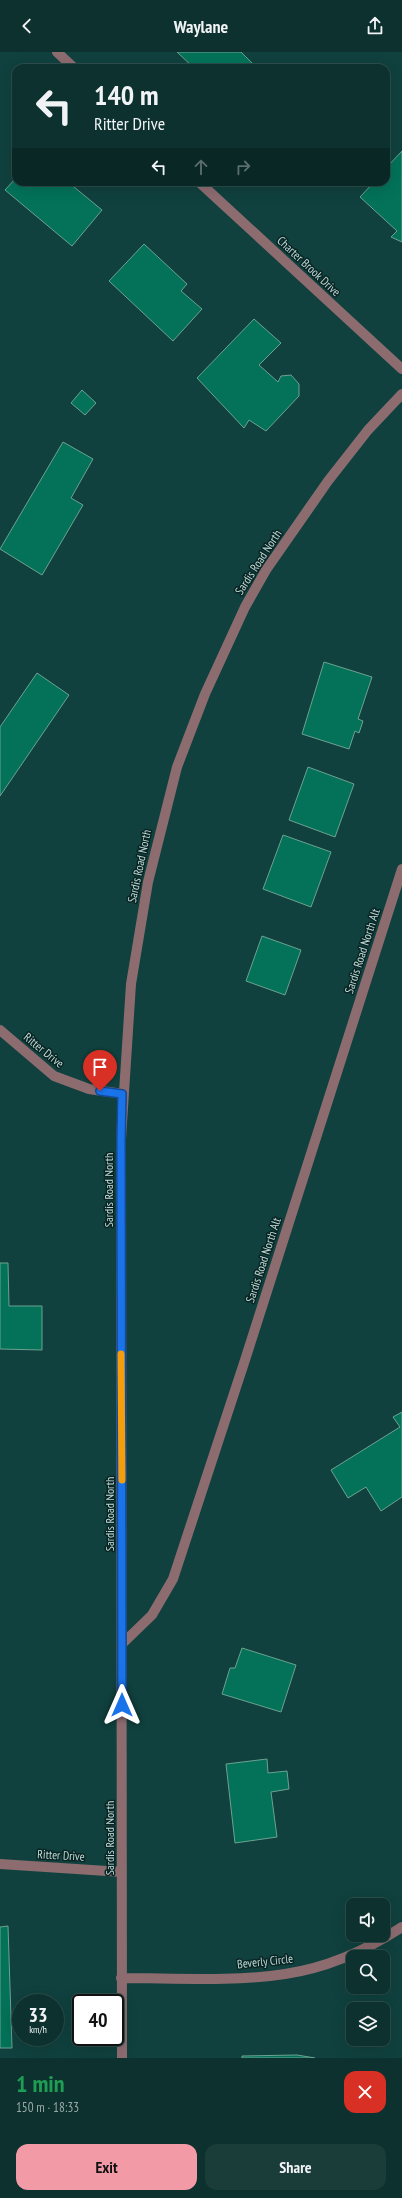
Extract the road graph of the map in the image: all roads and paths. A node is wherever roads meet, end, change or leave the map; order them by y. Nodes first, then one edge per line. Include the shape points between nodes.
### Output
1 (57, 52) edge
2 (70, 64) edge
3 (202, 186) edge
4 (402, 369) edge
5 (402, 394) edge
6 (402, 869) edge
7 (0, 1030) edge
8 (122, 1094) junction
9 (122, 1644) junction
10 (0, 1864) edge
11 (122, 1872) junction
12 (402, 1927) edge
13 (121, 1978) junction
14 (122, 2058) edge

1 - 2 street
3 - 4 street, Charter Brook Drive
5 - 8 street, Sardis Road North via 368,430 328,481 266,570 245,607 205,694 177,767 148,882 131,984
6 - 9 street, Sardis Road North Alt via 173,1578 152,1615
7 - 8 street, Ritter Drive via 54,1076 89,1089
8 - 9 street, Sardis Road North
9 - 11 street, Sardis Road North
10 - 11 street, Ritter Drive
11 - 13 street, Sardis Road North
12 - 13 street, Beverly Circle via 384,1939 333,1962 284,1974
13 - 14 street, Sardis Road North

